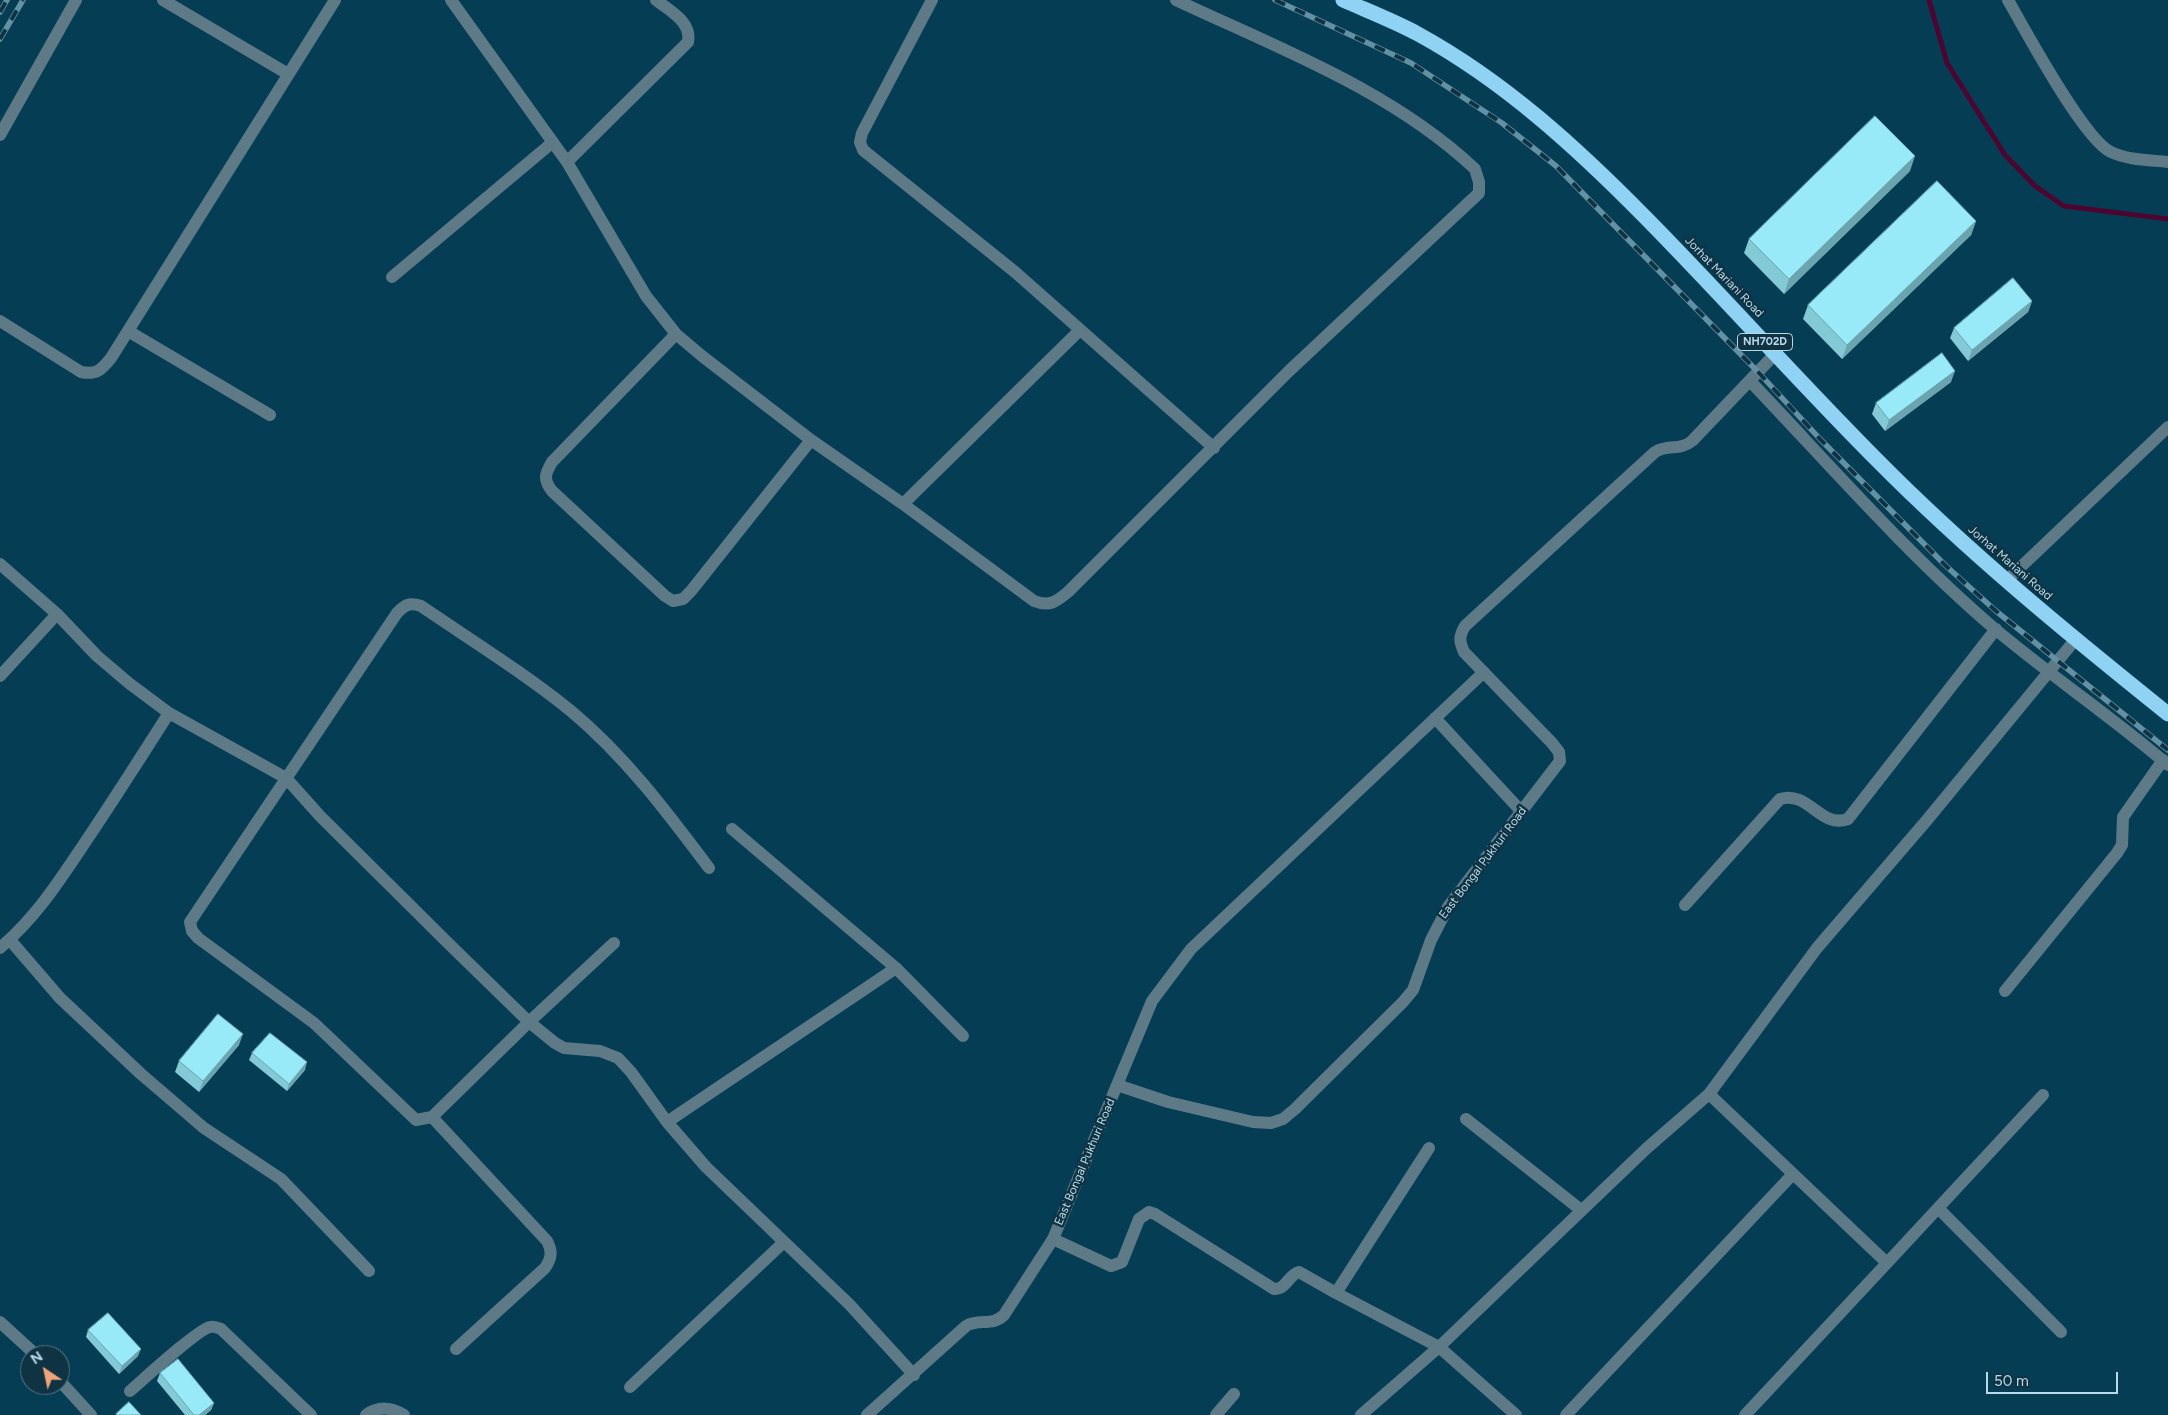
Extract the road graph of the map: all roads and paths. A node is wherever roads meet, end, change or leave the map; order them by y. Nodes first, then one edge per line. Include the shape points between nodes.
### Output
1 (76, 0) edge
2 (163, 0) edge
3 (335, 0) edge
4 (451, 0) edge
5 (656, 0) edge
6 (932, 0) edge
7 (1176, 0) edge
8 (1343, 0) edge
9 (2008, 0) edge
10 (288, 74) junction
11 (0, 135) edge
12 (553, 142) junction
13 (567, 162) junction
14 (2168, 162) edge
15 (392, 277) dead end
16 (0, 321) edge
17 (1080, 330) junction
18 (128, 331) junction
19 (676, 334) junction
20 (1776, 354) junction
21 (1750, 381) junction
22 (270, 415) dead end
23 (2168, 427) edge
24 (811, 440) junction
25 (1214, 448) junction
26 (904, 504) junction
27 (0, 564) edge
28 (2006, 581) junction
29 (56, 614) junction
30 (1996, 629) junction
31 (2075, 640) junction
32 (1484, 672) junction
33 (2050, 672) junction
34 (0, 676) edge
35 (169, 713) junction
36 (2168, 714) edge
37 (1435, 718) junction
38 (2165, 762) edge
39 (286, 778) junction
40 (1521, 811) junction
41 (732, 829) dead end
42 (709, 868) dead end
43 (1685, 905) dead end
44 (614, 943) dead end
45 (5, 944) edge
46 (896, 968) junction
47 (2005, 991) dead end
48 (529, 1022) junction
49 (963, 1036) dead end
50 (1117, 1085) junction
51 (1709, 1094) junction
52 (2043, 1095) dead end
53 (432, 1117) junction
54 (1466, 1119) dead end
55 (667, 1122) junction
56 (1429, 1148) dead end
57 (1793, 1174) junction
58 (1938, 1208) junction
59 (1581, 1210) junction
60 (1053, 1239) junction
61 (784, 1242) junction
62 (1887, 1263) junction
63 (369, 1271) dead end
64 (1336, 1293) junction
65 (0, 1322) edge
66 (2060, 1332) dead end
67 (25, 1345) edge
68 (1439, 1347) junction
69 (456, 1349) dead end
70 (914, 1375) junction
71 (630, 1387) dead end
72 (130, 1390) dead end
73 (70, 1393) edge
74 (1234, 1394) dead end
75 (91, 1415) edge
76 (311, 1415) edge
77 (366, 1415) edge
78 (404, 1415) edge
79 (867, 1415) edge
80 (1216, 1415) edge
81 (1361, 1415) edge
82 (1516, 1415) edge
83 (1566, 1415) edge
84 (1745, 1415) edge

1 - 11 street
2 - 10 street
3 - 10 street
4 - 12 street
5 - 13 street via 687,27 690,33 688,42
6 - 17 street via 862,133 860,142 863,150 1015,272
7 - 25 street via 1383,101 1465,160 1475,169 1479,182 1479,193 1289,371
8 - 20 highway, Jorhat Mariani Road / NH702D via 1418,34 1470,67 1552,128 1660,232
9 - 14 street via 2083,125 2102,146 2123,156
10 - 18 street
12 - 13 street
12 - 15 street
13 - 19 street via 646,296
16 - 18 street via 81,372 92,374 99,372 111,358
17 - 25 street
17 - 26 street
18 - 22 street
19 - 24 street
19 - 24 street via 545,473 552,491 665,596 673,601 682,599 691,591
20 - 21 street, East Bongal Pukhuri Road
20 - 28 highway, Jorhat Mariani Road / NH702D via 1932,514
21 - 30 street via 1900,540
21 - 32 street, East Bongal Pukhuri Road via 1687,446 1664,447 1655,452 1465,626 1460,635 1464,652
23 - 28 street
24 - 26 street
25 - 26 street via 1068,592 1055,602 1044,605 1034,602
27 - 29 street
28 - 31 highway, Jorhat Mariani Road / NH702D
29 - 34 street
29 - 35 street via 97,656
30 - 33 street
30 - 43 street via 1848,819 1838,823 1828,820 1800,799 1790,796 1780,799
31 - 33 street
31 - 36 highway, Jorhat Mariani Road / NH702D
32 - 37 street
32 - 40 street, East Bongal Pukhuri Road via 1559,752 1560,761 1554,771
33 - 38 street
33 - 51 street via 1817,948
35 - 39 street
35 - 45 street via 44,903
37 - 40 street
37 - 50 street via 1191,949 1152,1001
38 - 47 street via 2122,817 2122,845 2117,853
39 - 42 street via 397,613 412,603 421,606 572,712 640,779
39 - 48 street
39 - 53 street via 195,912 190,922 192,931 314,1023 411,1116 422,1120
40 - 50 street, East Bongal Pukhuri Road via 1441,919 1413,990 1374,1033 1283,1119 1271,1123 1253,1122 1168,1102
41 - 46 street
44 - 48 street
45 - 63 street via 134,1067 204,1128 281,1179
46 - 49 street
46 - 55 street
48 - 53 street
48 - 55 street via 564,1048 600,1051 618,1058
50 - 60 street, East Bongal Pukhuri Road
51 - 57 street
51 - 59 street
52 - 58 street
53 - 69 street via 551,1248 545,1268
54 - 59 street
55 - 61 street via 706,1166
56 - 64 street
57 - 62 street
57 - 83 street
58 - 62 street
58 - 66 street
59 - 68 street
60 - 64 street via 1117,1266 1122,1262 1139,1219 1149,1212 1274,1289 1285,1285 1298,1272
60 - 70 street, East Bongal Pukhuri Road via 1004,1315 995,1322 975,1322 966,1326
61 - 70 street via 849,1304
61 - 71 street
62 - 84 street
64 - 68 street
65 - 67 street
68 - 81 street
68 - 82 street
70 - 79 street, East Bongal Pukhuri Road
72 - 76 street via 210,1326 221,1329
73 - 75 street
74 - 80 street
77 - 78 street via 383,1408 397,1410

